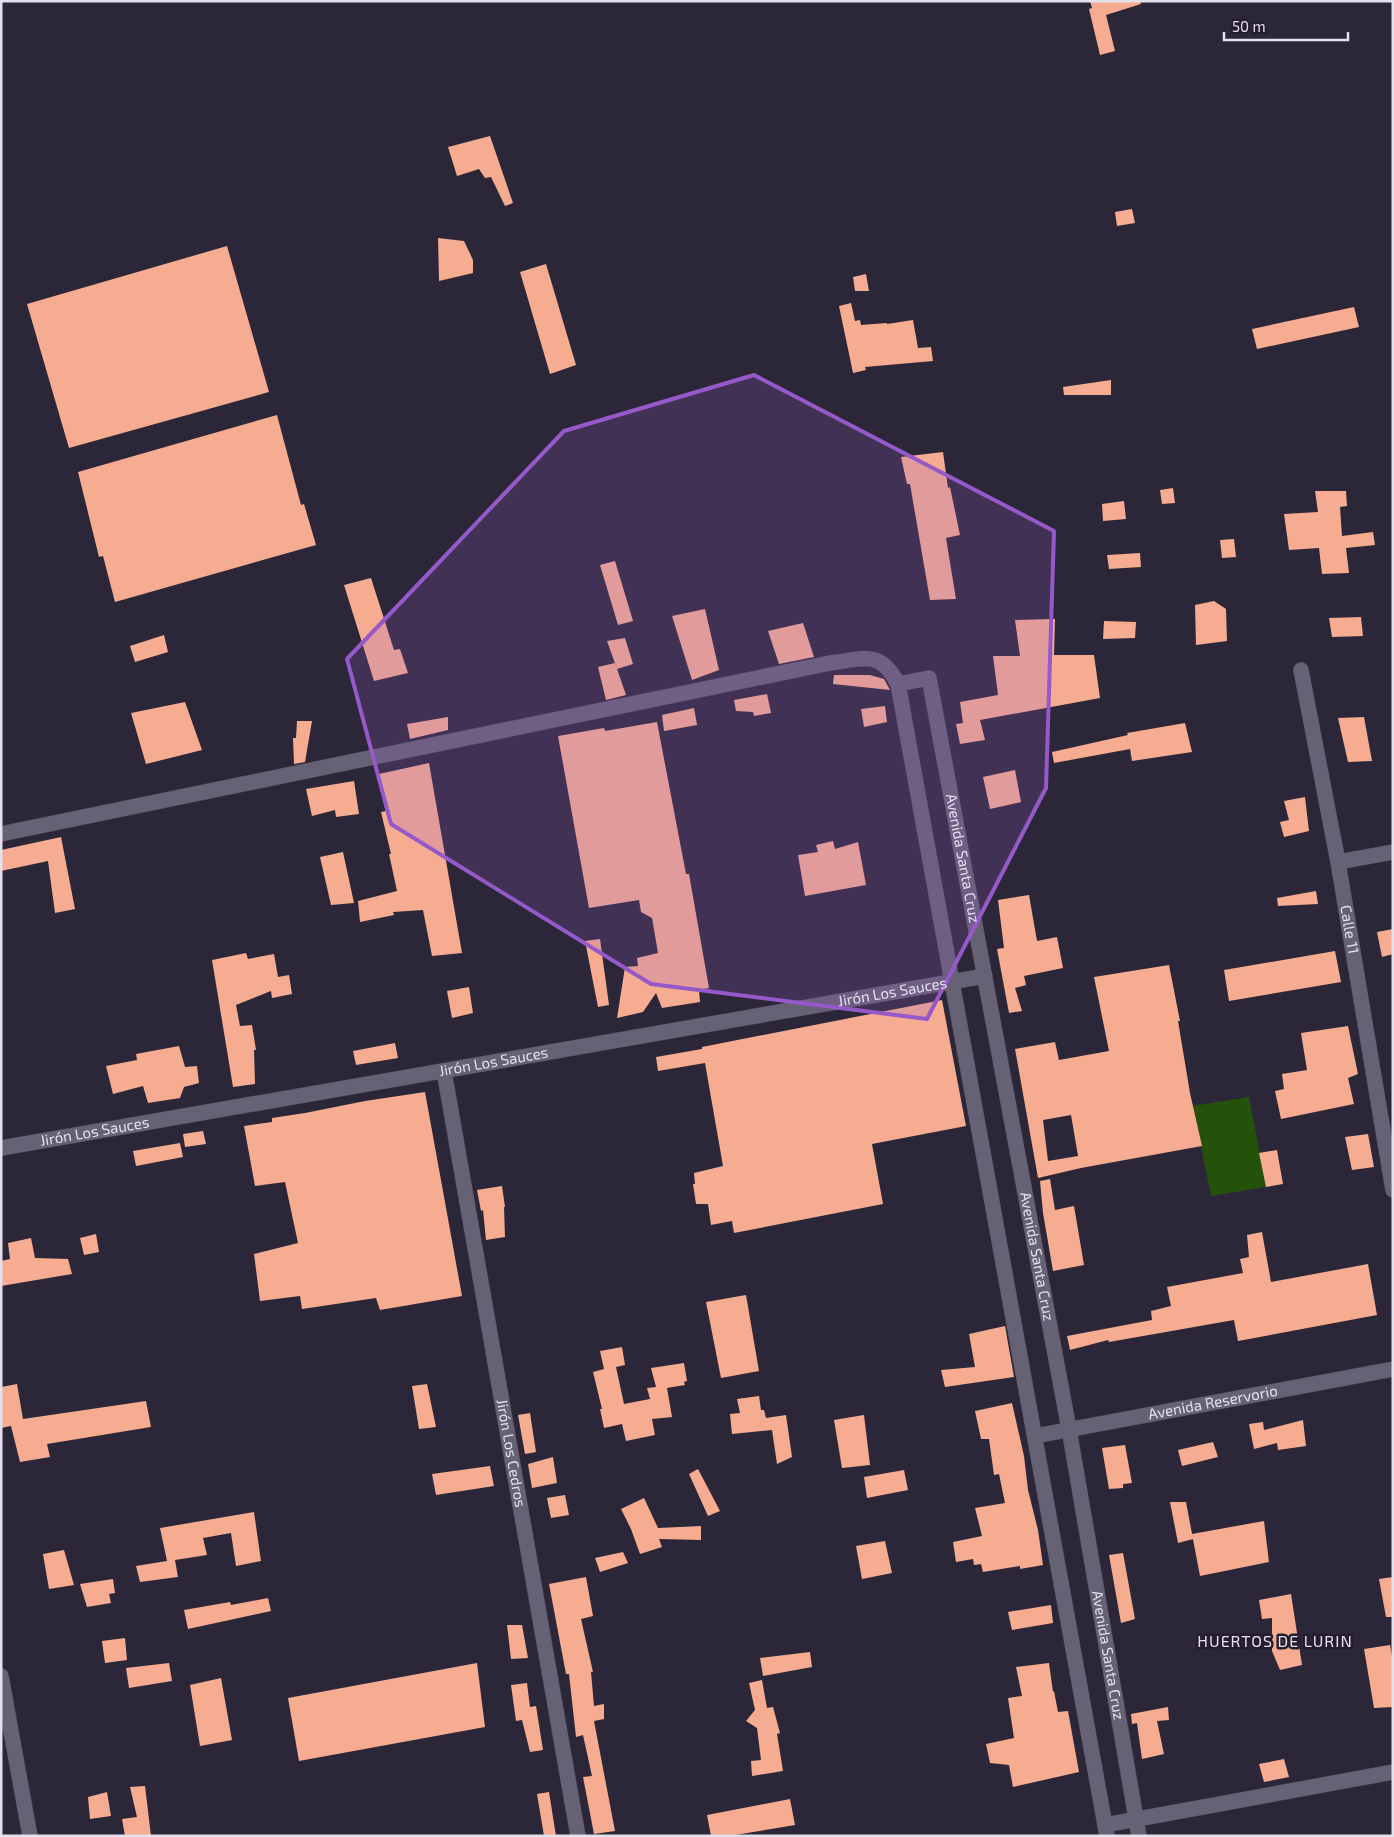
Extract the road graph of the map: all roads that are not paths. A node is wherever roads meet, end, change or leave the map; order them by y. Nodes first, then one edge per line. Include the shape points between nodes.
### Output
1 (1301, 670) dead end
2 (898, 684) junction
3 (1, 834) edge
4 (1393, 852) edge
5 (1338, 862) junction
6 (985, 976) junction
7 (952, 981) junction
8 (444, 1071) junction
9 (1, 1148) edge
10 (1393, 1190) edge
11 (1393, 1370) edge
12 (1069, 1429) junction
13 (1035, 1436) junction
14 (1, 1676) edge
15 (1393, 1772) edge
16 (1137, 1820) junction
17 (1106, 1830) edge
18 (30, 1836) edge
19 (578, 1836) edge
20 (1139, 1836) edge

1 - 5 street, Calle 11
2 - 3 street via 882,662 871,658 830,664
2 - 6 street, Avenida Santa Cruz via 930,678
2 - 7 street
4 - 5 street
5 - 10 street, Calle 11
6 - 7 street, Jirón Los Sauces
6 - 12 street, Avenida Santa Cruz
7 - 8 street, Jirón Los Sauces
7 - 13 street
8 - 9 street, Jirón Los Sauces
8 - 19 street, Jirón Los Cedros
11 - 12 street, Avenida Reservorio
12 - 13 street, Avenida Reservorio
12 - 16 street, Avenida Santa Cruz
13 - 17 street
14 - 18 street
15 - 16 street
16 - 17 street
16 - 20 street, Avenida Santa Cruz

